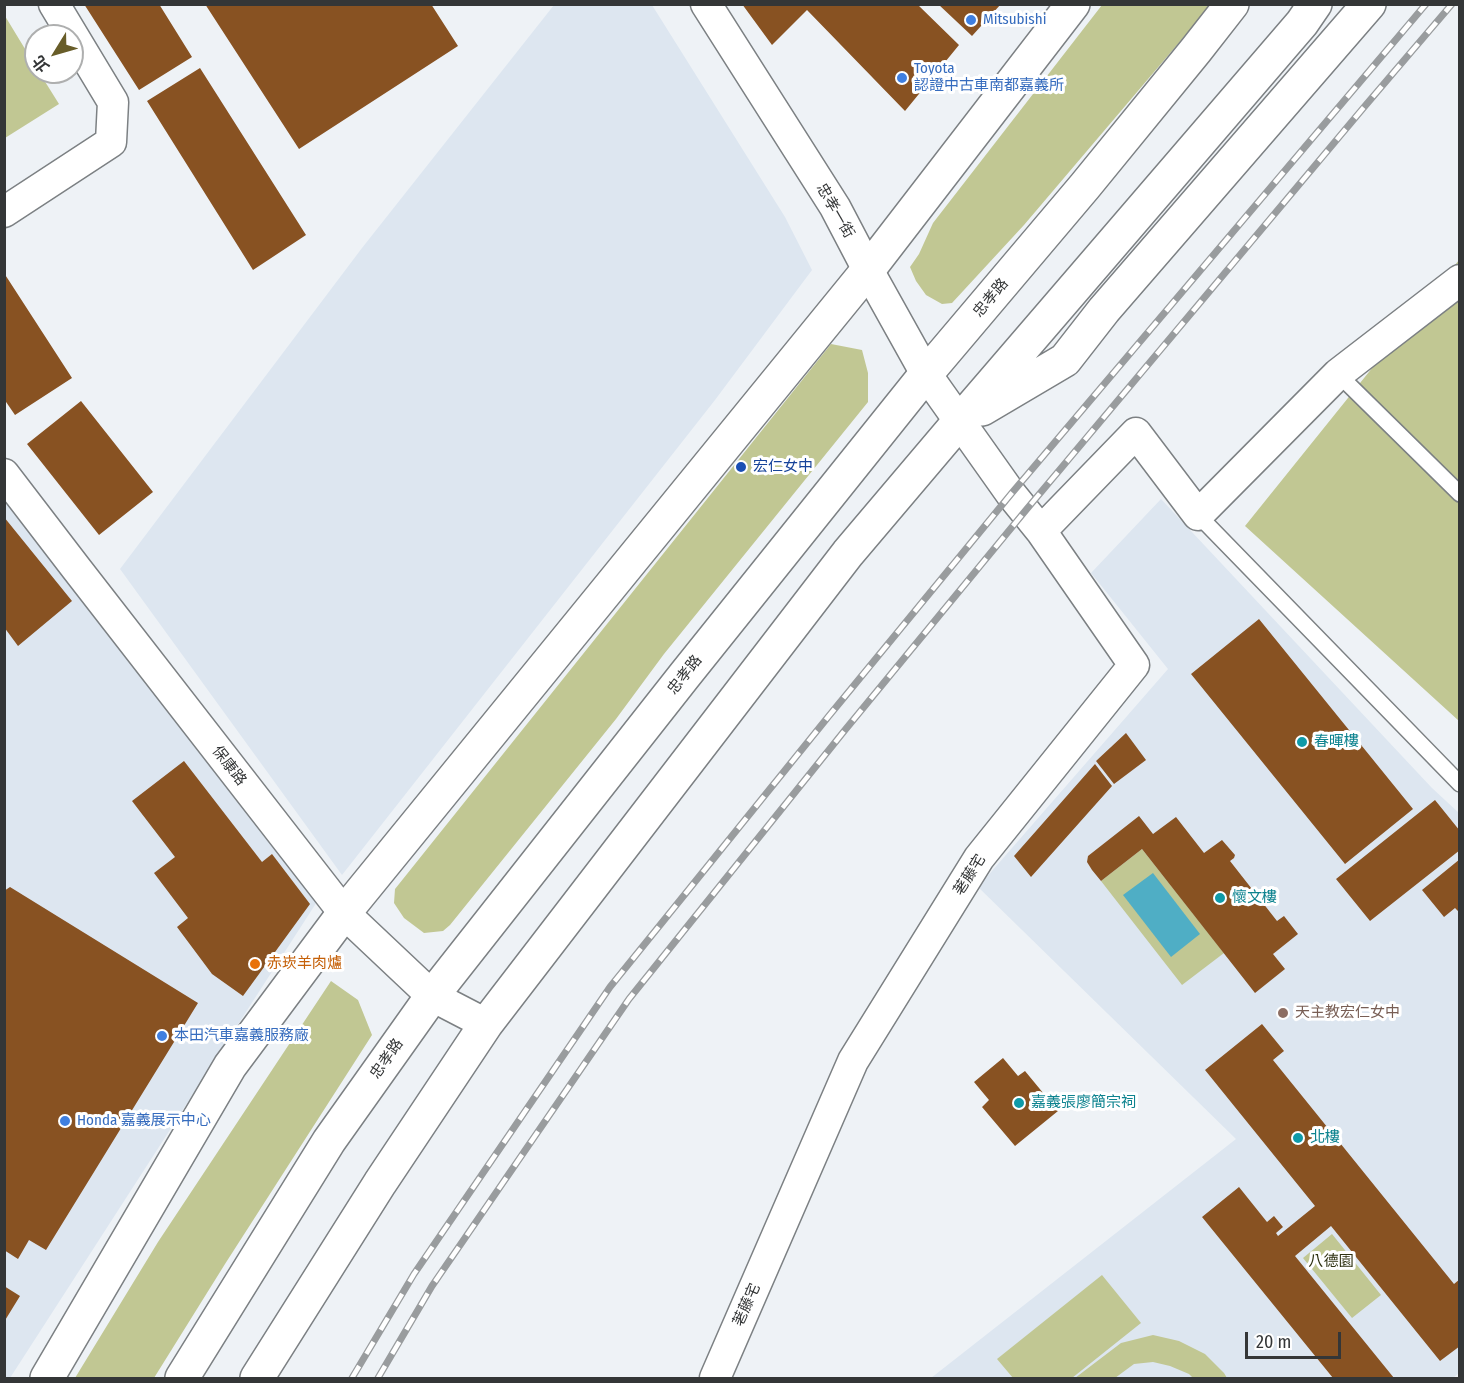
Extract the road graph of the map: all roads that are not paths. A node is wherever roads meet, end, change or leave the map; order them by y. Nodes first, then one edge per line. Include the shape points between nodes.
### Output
1 (54, 4) edge
2 (706, 4) edge
3 (1073, 4) edge
4 (1232, 4) edge
5 (1315, 4) edge
6 (1369, 4) edge
7 (4, 212) edge
8 (868, 270) junction
9 (1460, 280) edge
10 (926, 374) junction
11 (1338, 374) junction
12 (959, 422) junction
13 (4, 474) edge
14 (1460, 494) edge
15 (1198, 515) junction
16 (1041, 531) junction
17 (1460, 784) edge
18 (344, 913) junction
19 (432, 996) junction
20 (486, 1024) junction
21 (47, 1378) edge
22 (182, 1378) edge
23 (258, 1378) edge
24 (715, 1378) edge

1 - 7 street via 113,102 111,142
2 - 8 street, 忠孝一街 via 835,207
3 - 8 main road
4 - 10 main road, 忠孝路
5 - 12 main road
6 - 12 main road via 1065,360
8 - 10 street, 忠孝一街
8 - 18 main road
9 - 11 street
10 - 12 street, 忠孝一街
10 - 19 main road, 忠孝路
11 - 14 lane
11 - 15 street
12 - 16 street, 荖藤宅
12 - 20 main road via 848,553
13 - 18 street, 保康路
15 - 16 street via 1136,433
15 - 17 lane
16 - 24 street, 荖藤宅 via 1134,665 979,858 853,1061
18 - 19 street, 保康路
18 - 21 main road via 230,1066
19 - 20 street, 保康路
19 - 22 main road, 忠孝路 via 329,1141
20 - 23 main road

